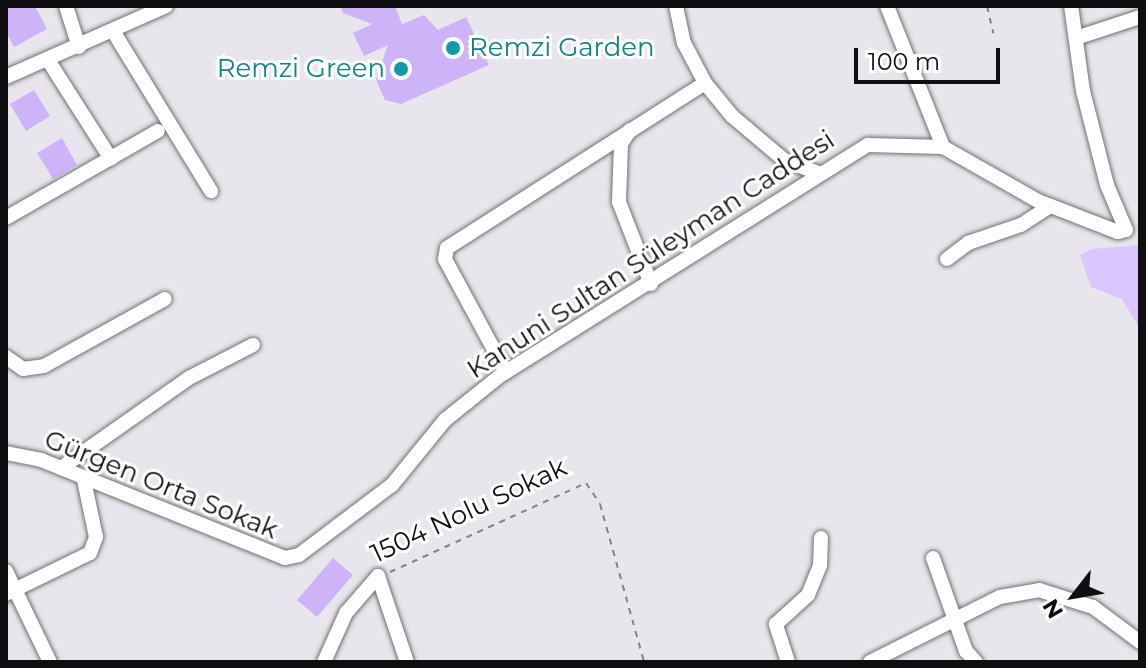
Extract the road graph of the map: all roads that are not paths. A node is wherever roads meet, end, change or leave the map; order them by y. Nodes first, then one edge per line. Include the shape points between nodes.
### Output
1 (66, 6) edge
2 (166, 6) edge
3 (676, 6) edge
4 (887, 6) edge
5 (1071, 6) edge
6 (1140, 17) edge
7 (113, 31) junction
8 (1076, 38) junction
9 (79, 47) junction
10 (48, 60) junction
11 (6, 77) edge
12 (705, 83) junction
13 (633, 126) junction
14 (158, 131) dead end
15 (943, 147) junction
16 (111, 159) junction
17 (818, 173) junction
18 (211, 191) dead end
19 (1050, 206) junction
20 (6, 218) edge
21 (1133, 232) edge
22 (947, 259) dead end
23 (651, 284) junction
24 (165, 299) dead end
25 (253, 345) dead end
26 (6, 357) edge
27 (506, 372) junction
28 (6, 453) edge
29 (61, 468) junction
30 (84, 480) junction
31 (821, 538) dead end
32 (299, 555) joint
33 (933, 558) dead end
34 (6, 571) edge
35 (10, 592) edge
36 (957, 616) junction
37 (1140, 642) edge
38 (50, 662) edge
39 (324, 662) edge
40 (407, 662) edge
41 (788, 662) edge
42 (870, 662) edge
43 (976, 662) edge

1 - 9 street
2 - 7 street
3 - 12 street via 684,43
4 - 15 street
5 - 8 street, Kanuni Sultan Süleyman Caddesi
6 - 8 street
7 - 9 street
7 - 18 street
8 - 21 street, Kanuni Sultan Süleyman Caddesi via 1083,91 1107,185
9 - 10 street
10 - 11 street
10 - 16 street
12 - 13 street
12 - 17 street via 762,144 784,160
13 - 23 street via 621,144 619,202
13 - 27 street via 447,248 445,259
14 - 16 street
15 - 17 street, Kanuni Sultan Süleyman Caddesi via 868,145
15 - 19 street, Kanuni Sultan Süleyman Caddesi
16 - 20 street
17 - 23 street, Kanuni Sultan Süleyman Caddesi
19 - 21 street, Kanuni Sultan Süleyman Caddesi via 1118,232
19 - 22 street via 1021,225 968,243
23 - 27 street, Kanuni Sultan Süleyman Caddesi
24 - 26 street via 44,366 23,369
25 - 29 street via 189,378
27 - 32 street, Kanuni Sultan Süleyman Caddesi via 445,420 392,485
28 - 29 street, Gürgen Orta Sokak
29 - 30 street, Gürgen Orta Sokak
30 - 32 street, Gürgen Orta Sokak via 271,557
30 - 35 street via 96,537 90,553
31 - 41 street via 820,566 808,595 776,624
33 - 36 street
34 - 35 street
35 - 38 street
36 - 37 street via 1000,597 1039,590 1093,607
36 - 42 street
36 - 43 street via 966,651
39 - 40 street, 1504 Nolu Sokak via 346,613 378,576

